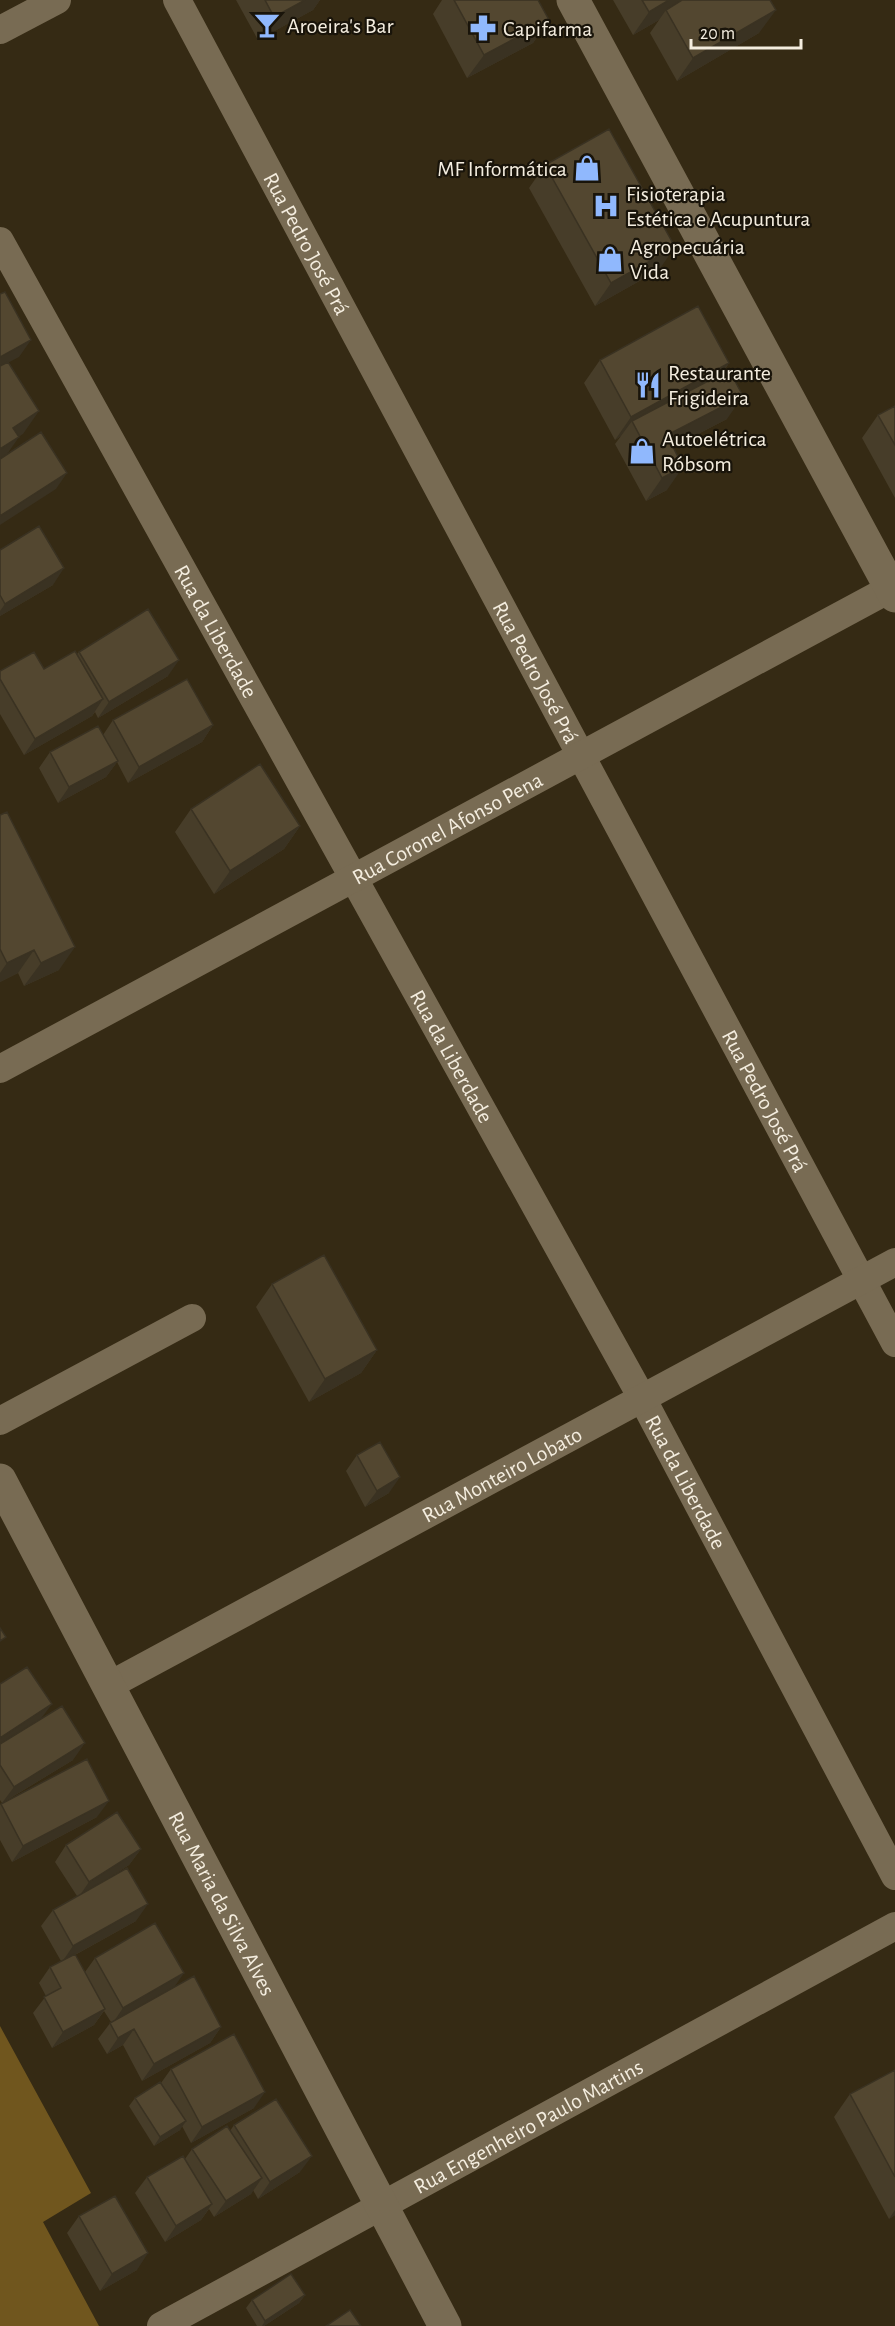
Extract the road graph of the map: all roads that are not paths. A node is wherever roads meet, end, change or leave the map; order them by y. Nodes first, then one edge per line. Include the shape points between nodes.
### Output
1 (57, 0) edge
2 (177, 0) edge
3 (573, 0) edge
4 (0, 30) edge
5 (0, 241) edge
6 (894, 590) edge
7 (581, 756) junction
8 (354, 878) junction
9 (0, 1069) edge
10 (895, 1262) edge
11 (861, 1280) junction
12 (192, 1318) dead end
13 (895, 1343) edge
14 (642, 1398) junction
15 (0, 1421) edge
16 (0, 1480) edge
17 (108, 1686) junction
18 (895, 1876) edge
19 (895, 1926) edge
20 (382, 2206) junction
21 (161, 2326) edge
22 (445, 2326) edge

1 - 4 street
2 - 7 street, Rua Pedro José Prá
3 - 6 street
5 - 8 street, Rua da Liberdade
6 - 7 street, Rua Coronel Afonso Pena
7 - 8 street, Rua Coronel Afonso Pena
7 - 11 street, Rua Pedro José Prá
8 - 9 street, Rua Coronel Afonso Pena
8 - 14 street, Rua da Liberdade
10 - 11 street, Rua Monteiro Lobato
11 - 13 street, Rua Pedro José Prá
11 - 14 street, Rua Monteiro Lobato
12 - 15 street
14 - 17 street, Rua Monteiro Lobato
14 - 18 street, Rua da Liberdade
16 - 17 street, Rua Maria da Silva Alves
17 - 20 street, Rua Maria da Silva Alves
19 - 20 street, Rua Engenheiro Paulo Martins
20 - 21 street, Rua Engenheiro Paulo Martins
20 - 22 street, Rua Maria da Silva Alves

